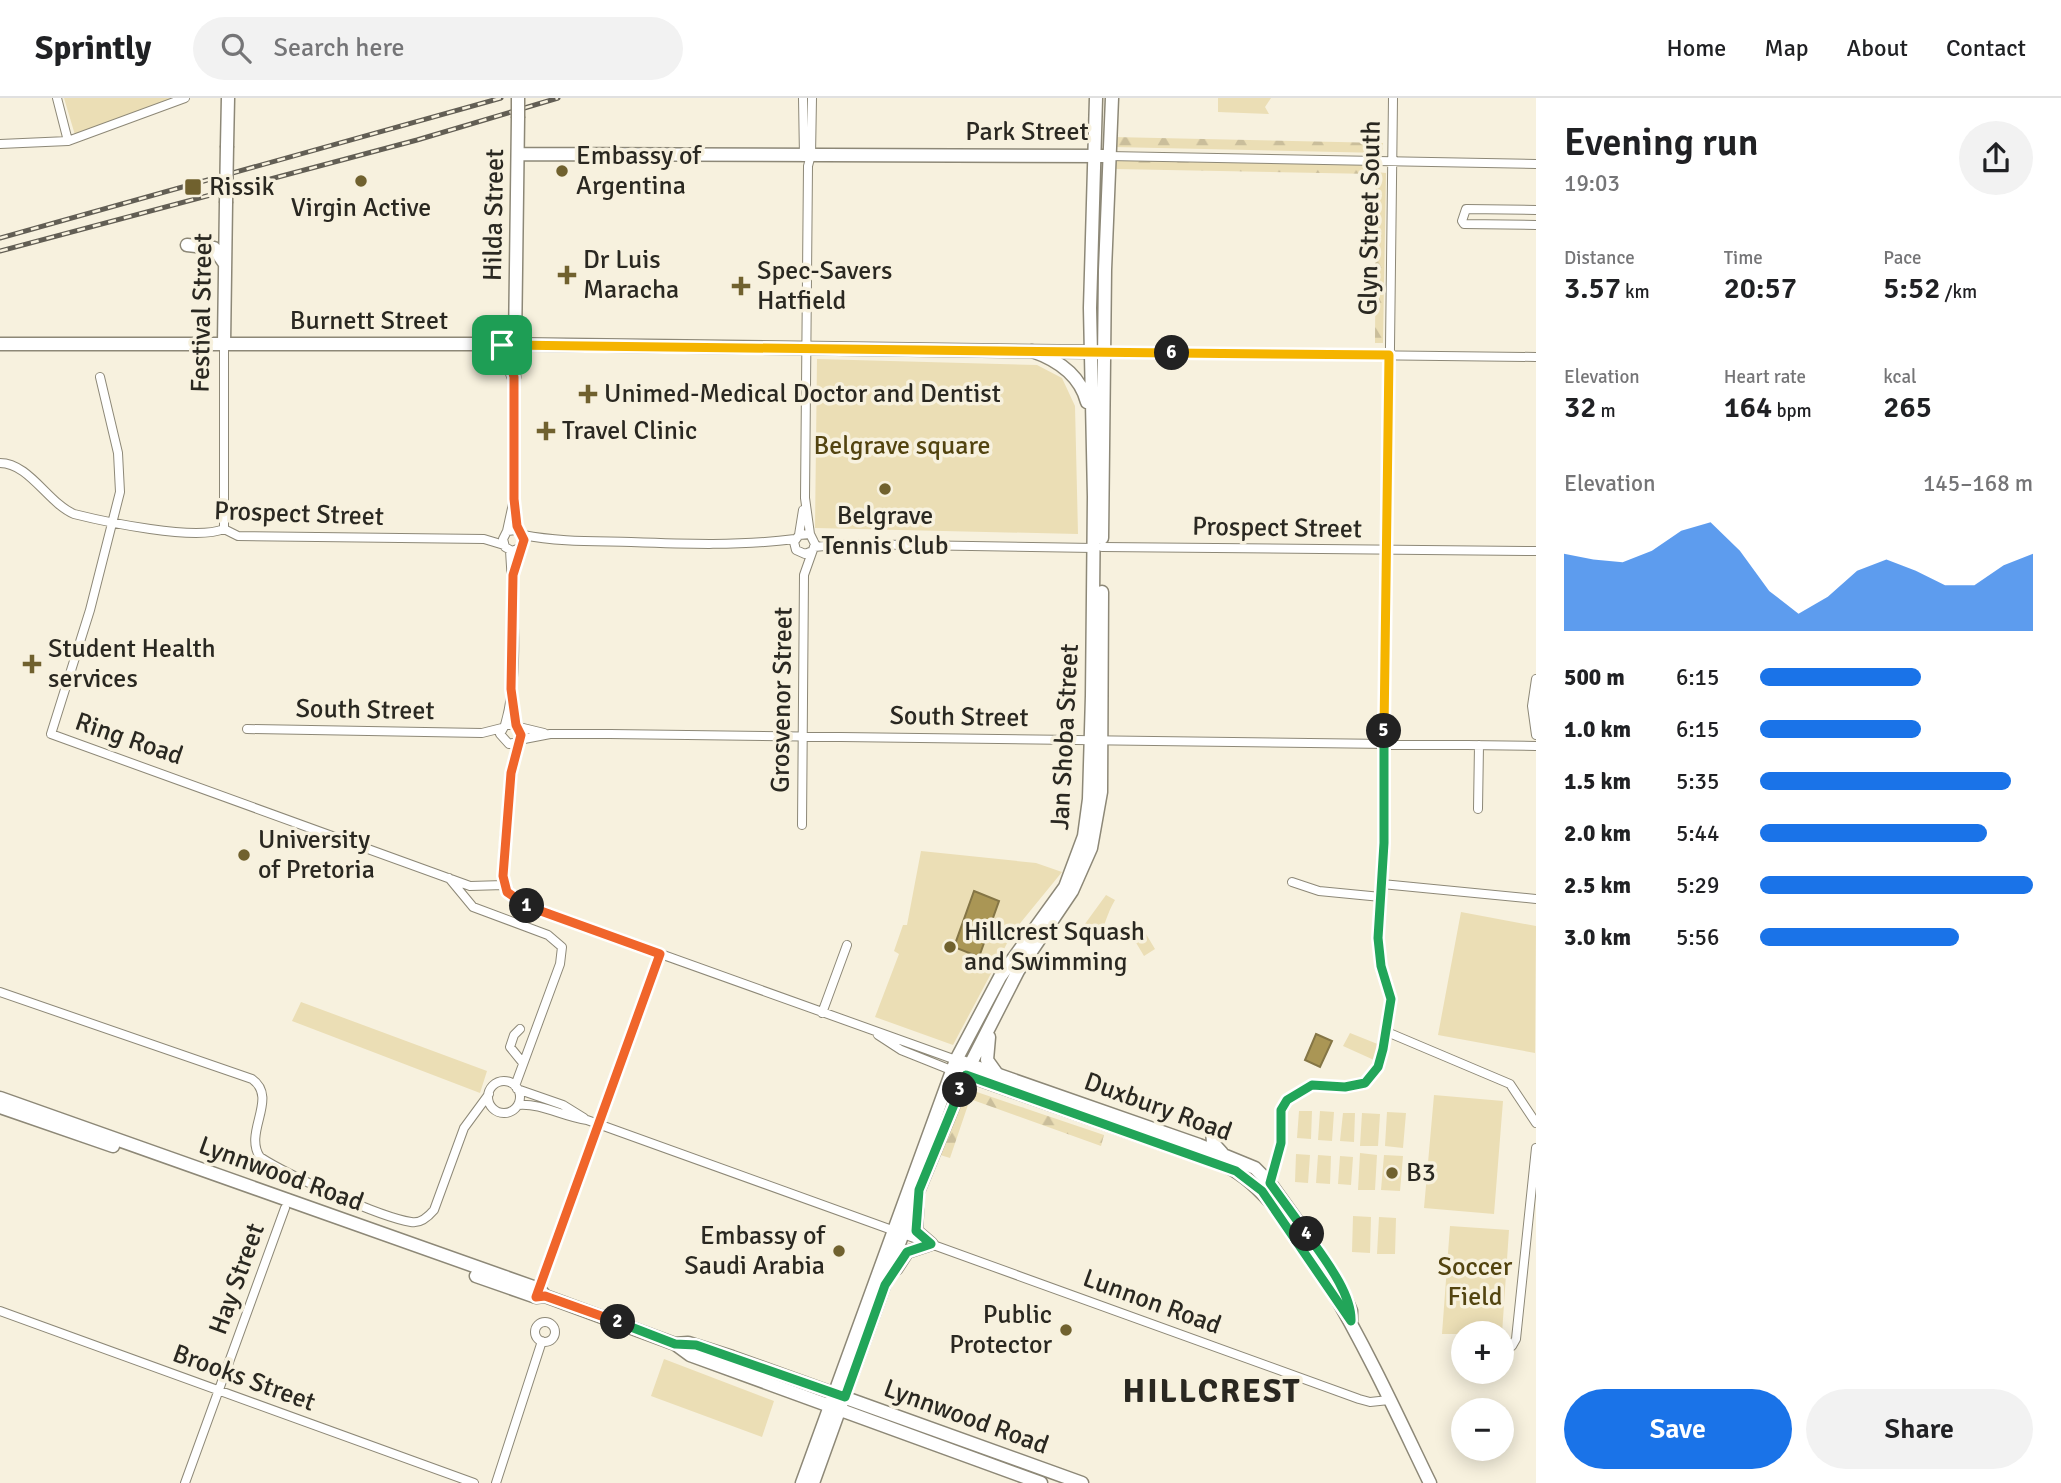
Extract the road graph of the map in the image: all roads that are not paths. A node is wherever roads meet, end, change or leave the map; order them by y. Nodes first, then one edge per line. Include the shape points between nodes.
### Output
1 (57, 98) edge
2 (185, 98) edge
3 (228, 98) edge
4 (518, 98) edge
5 (803, 98) edge
6 (813, 98) edge
7 (1096, 98) edge
8 (1112, 98) edge
9 (1393, 98) edge
10 (68, 141) junction
11 (0, 144) edge
12 (517, 154) junction
13 (1093, 156) junction
14 (1108, 156) junction
15 (807, 158) junction
16 (1392, 163) junction
17 (1536, 164) edge
18 (1536, 210) edge
19 (1536, 225) edge
20 (187, 245) dead end
21 (225, 264) junction
22 (224, 321) junction
23 (191, 343) junction
24 (0, 344) edge
25 (224, 344) junction
26 (314, 344) junction
27 (496, 344) junction
28 (515, 345) junction
29 (807, 349) junction
30 (1032, 351) junction
31 (1097, 352) junction
32 (1389, 355) junction
33 (1536, 357) edge
34 (100, 377) dead end
35 (514, 377) junction
36 (1092, 423) junction
37 (0, 463) edge
38 (805, 498) junction
39 (514, 499) junction
40 (114, 521) junction
41 (224, 529) junction
42 (506, 532) junction
43 (521, 533) junction
44 (797, 537) junction
45 (484, 540) junction
46 (548, 541) junction
47 (760, 543) junction
48 (812, 543) junction
49 (507, 547) junction
50 (521, 547) junction
51 (1098, 547) junction
52 (797, 551) junction
53 (1388, 551) junction
54 (1536, 551) edge
55 (513, 575) junction
56 (804, 575) junction
57 (1536, 678) edge
58 (511, 689) junction
59 (518, 726) junction
60 (504, 727) junction
61 (247, 729) dead end
62 (482, 733) junction
63 (551, 734) junction
64 (1536, 735) edge
65 (803, 736) junction
66 (1097, 739) junction
67 (518, 741) junction
68 (504, 742) junction
69 (1384, 743) junction
70 (1479, 745) junction
71 (1536, 746) edge
72 (511, 773) junction
73 (1478, 808) dead end
74 (802, 825) dead end
75 (448, 878) junction
76 (1292, 882) dead end
77 (1382, 884) junction
78 (504, 885) junction
79 (1381, 897) junction
80 (1536, 899) edge
81 (847, 945) dead end
82 (660, 954) junction
83 (0, 992) edge
84 (822, 1013) junction
85 (993, 1016) junction
86 (520, 1029) dead end
87 (1387, 1032) junction
88 (523, 1063) junction
89 (954, 1065) junction
90 (968, 1070) junction
91 (997, 1074) junction
92 (516, 1087) junction
93 (489, 1094) junction
94 (0, 1098) edge
95 (518, 1105) junction
96 (0, 1107) edge
97 (496, 1111) junction
98 (476, 1113) junction
99 (587, 1120) junction
100 (1536, 1123) edge
101 (599, 1124) junction
102 (1212, 1129) dead end
103 (1158, 1142) junction
104 (1199, 1144) junction
105 (1536, 1148) edge
106 (1223, 1154) junction
107 (1236, 1171) junction
108 (1270, 1183) junction
109 (918, 1192) junction
110 (285, 1208) junction
111 (897, 1232) junction
112 (931, 1244) junction
113 (885, 1285) junction
114 (540, 1294) junction
115 (0, 1311) edge
116 (1351, 1321) junction
117 (542, 1341) dead end
118 (675, 1344) junction
119 (1514, 1344) edge
120 (219, 1391) junction
121 (839, 1395) junction
122 (1389, 1400) junction
123 (834, 1408) junction
124 (185, 1483) edge
125 (474, 1483) edge
126 (496, 1483) edge
127 (802, 1483) edge
128 (813, 1483) edge
129 (1041, 1483) edge
130 (1082, 1483) edge
131 (1430, 1483) edge

1 - 10 street
2 - 10 street
3 - 21 main road, Festival Street, bridge
4 - 12 main road, Hilda Street, bridge
5 - 15 street, Grosvenor Street
6 - 15 street, Grosvenor Street
7 - 13 main road, Jan Shoba Street
8 - 14 main road, Jan Shoba Street
9 - 16 street, Glyn Street South
10 - 11 street
12 - 15 main road, Park Street
12 - 28 main road, Hilda Street
13 - 14 main road, Park Street
13 - 15 main road, Park Street
13 - 31 main road, Jan Shoba Street
14 - 16 street, Park Street
14 - 31 main road, Jan Shoba Street
15 - 29 street, Grosvenor Street
16 - 17 street, Park Street
16 - 32 street, Glyn Street South
18 - 19 street via 1466,209 1462,221
20 - 21 main road via 214,248
21 - 22 main road, Festival Street
22 - 23 main road via 215,334
22 - 25 main road, Festival Street
22 - 26 main road via 242,337
23 - 24 main road, Burnett Street
23 - 25 main road, Burnett Street
25 - 26 main road, Burnett Street
25 - 41 street, Festival Street
26 - 27 main road, Burnett Street
27 - 28 main road, Burnett Street
27 - 35 main road via 509,360
28 - 29 main road, Burnett Street
28 - 35 street, Hilda Street
29 - 30 main road, Burnett Street
29 - 38 street, Grosvenor Street
30 - 31 main road, Burnett Street
30 - 36 main road via 1057,362 1076,378
31 - 32 street, Burnett Street
31 - 36 main road, Jan Shoba Street
31 - 51 main road, Jan Shoba Street
32 - 33 street, Burnett Street
32 - 53 street, Glyn Street South
34 - 40 street via 119,463
35 - 39 street, Hilda Street
36 - 51 main road, Jan Shoba Street
37 - 40 street via 18,467 68,511
38 - 44 street, Grosvenor Street
38 - 48 street, Grosvenor Street
39 - 42 street, Hilda Street
39 - 43 street, Hilda Street
40 - 41 street, Prospect Street via 176,531
40 - 75 street, Ring Road via 51,734
41 - 45 street, Prospect Street via 238,536
42 - 43 street, Prospect Street
42 - 45 street, Prospect Street
42 - 49 street, Hilda Street
43 - 46 street
43 - 50 street, Hilda Street
44 - 47 street
44 - 48 street
44 - 52 street, Grosvenor Street
45 - 49 street, Prospect Street
46 - 47 street
46 - 50 street
47 - 52 street
48 - 51 street, Prospect Street
48 - 52 street
48 - 56 street, Grosvenor Street
49 - 50 street
49 - 55 street
50 - 55 street
51 - 53 street, Prospect Street
51 - 66 main road, Jan Shoba Street
52 - 56 street, Grosvenor Street
53 - 54 street, Prospect Street
53 - 69 street, Glyn Street South
55 - 58 street
56 - 65 street, Grosvenor Street
57 - 64 street via 1532,706
58 - 59 street
58 - 60 street
59 - 60 street, South Street
59 - 63 street, South Street
59 - 67 street
60 - 62 street, South Street
60 - 68 street
61 - 62 street, South Street
62 - 68 street, South Street
63 - 65 street, South Street
63 - 67 street, South Street
65 - 66 street, South Street
65 - 74 street, Grosvenor Street
66 - 69 street, South Street
66 - 85 main road, Jan Shoba Street via 1100,808 1087,861 1058,916 1018,971
66 - 89 main road, Jan Shoba Street via 1088,813 1074,867 1053,907 1000,977
67 - 68 street, South Street
67 - 72 street
68 - 72 street
69 - 70 street, South Street
69 - 77 street, Glyn Street South
70 - 71 street, South Street
70 - 73 street
72 - 78 street
75 - 78 street, Ring Road via 477,887
75 - 88 street, Ring Road via 473,907 561,943 560,964
76 - 79 street via 1319,891
77 - 79 street, Glyn Street South
77 - 80 street
78 - 82 street, Duxbury Road via 511,897 524,905
79 - 87 street, Glyn Street South via 1379,954 1391,995
81 - 84 street
82 - 84 street, Duxbury Road
82 - 101 street
83 - 98 street via 252,1079 259,1084 263,1098 253,1142 260,1157 412,1223 434,1210 464,1128
84 - 89 street, Duxbury Road via 873,1031 901,1050
85 - 90 main road, Jan Shoba Street
85 - 91 main road via 986,1054
86 - 88 street via 510,1047
87 - 100 street via 1510,1084
87 - 108 street, Glyn Street South via 1370,1080 1351,1087 1312,1085 1287,1100 1281,1110 1281,1143
88 - 92 street, Ring Road
89 - 90 main road, Duxbury Road
89 - 111 main road, Jan Shoba Street
90 - 91 main road, Duxbury Road
90 - 103 main road, Duxbury Road
90 - 109 main road, Jan Shoba Street
91 - 104 main road, Duxbury Road
92 - 93 street via 498,1083
92 - 95 street
92 - 99 street, Lunnon Road via 564,1105
93 - 97 street
93 - 98 street
94 - 114 main road, Lynnwood Road
95 - 97 street via 508,1112
95 - 99 street, Lunnon Road via 536,1105
96 - 110 main road, Lynnwood Road
97 - 98 street
99 - 101 street, Lunnon Road
101 - 111 street, Lunnon Road
101 - 114 street
102 - 106 main road via 1213,1143
103 - 104 main road via 1180,1147
103 - 107 main road, Duxbury Road
104 - 106 main road, Duxbury Road
104 - 107 main road via 1204,1154
105 - 119 street
106 - 108 main road, Duxbury Road via 1255,1168
107 - 116 main road, Duxbury Road via 1262,1191
108 - 116 main road, Duxbury Road via 1334,1276 1350,1307
109 - 111 main road
109 - 112 main road via 916,1231
110 - 114 main road, Lynnwood Road
110 - 120 street, Hay Street
111 - 112 street, Lunnon Road
111 - 113 main road, Jan Shoba Street
111 - 121 main road, Jan Shoba Street via 881,1266
112 - 113 main road via 907,1252
112 - 122 street, Lunnon Road via 1359,1399
113 - 121 main road, Jan Shoba Street
114 - 118 main road, Lynnwood Road
115 - 120 street, Brooks Street
116 - 122 main road, Duxbury Road
117 - 126 street
118 - 121 main road, Lynnwood Road via 696,1345
118 - 123 main road, Lynnwood Road via 690,1355
120 - 124 street, Hay Street
120 - 125 street, Brooks Street
121 - 123 main road, Jan Shoba Street
121 - 130 main road, Lynnwood Road
122 - 131 main road, Duxbury Road
123 - 127 main road, Jan Shoba Street
123 - 128 main road, Jan Shoba Street
123 - 129 main road, Lynnwood Road

